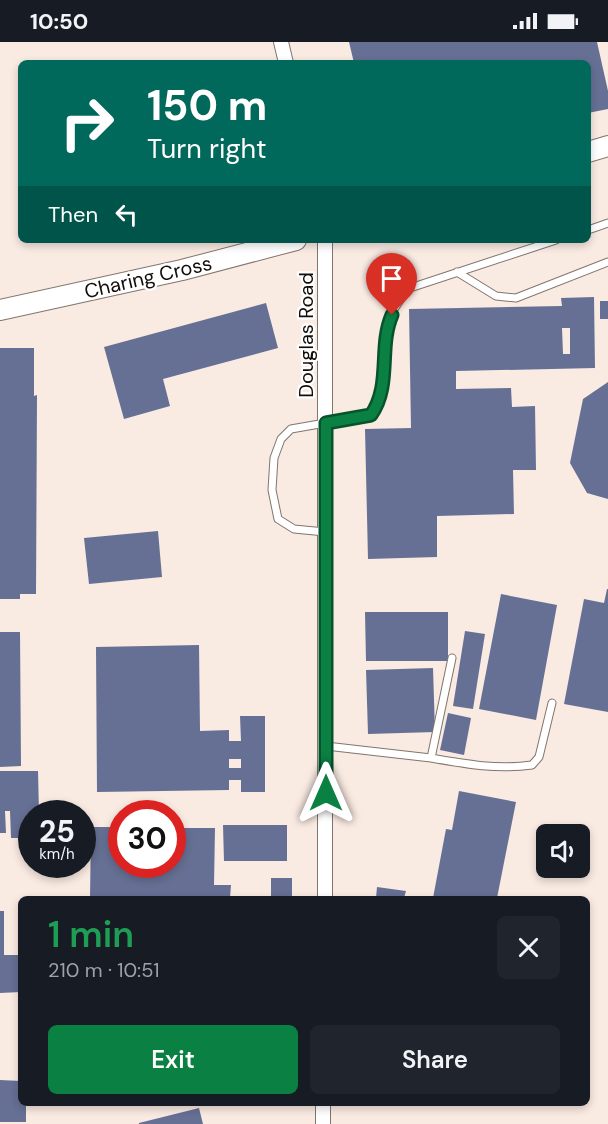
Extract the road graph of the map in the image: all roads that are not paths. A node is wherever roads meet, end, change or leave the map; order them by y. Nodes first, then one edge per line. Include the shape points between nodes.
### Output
1 (281, 42) edge
2 (285, 60) edge
3 (608, 146) edge
4 (591, 151) edge
5 (608, 223) edge
6 (591, 229) edge
7 (285, 243) edge
8 (325, 243) edge
9 (547, 243) edge
10 (608, 262) edge
11 (458, 272) junction
12 (0, 310) edge
13 (326, 423) junction
14 (325, 532) junction
15 (452, 658) dead end
16 (552, 703) dead end
17 (326, 746) junction
18 (431, 758) junction
19 (326, 896) edge
20 (323, 1106) edge
21 (323, 1124) edge

1 - 2 street
3 - 4 street
5 - 6 lane
7 - 12 street, Charing Cross
8 - 13 street, Douglas Road
9 - 11 lane
10 - 11 lane via 516,298 496,296
11 - 13 lane via 410,288 398,301 386,328 383,391 371,415
13 - 14 street, Douglas Road
13 - 14 lane via 291,429 281,439 274,458 272,490 278,519 294,529
14 - 17 street, Douglas Road
15 - 18 lane
16 - 18 lane via 539,757 532,765 475,766
17 - 18 lane
17 - 19 street, Douglas Road
20 - 21 street

